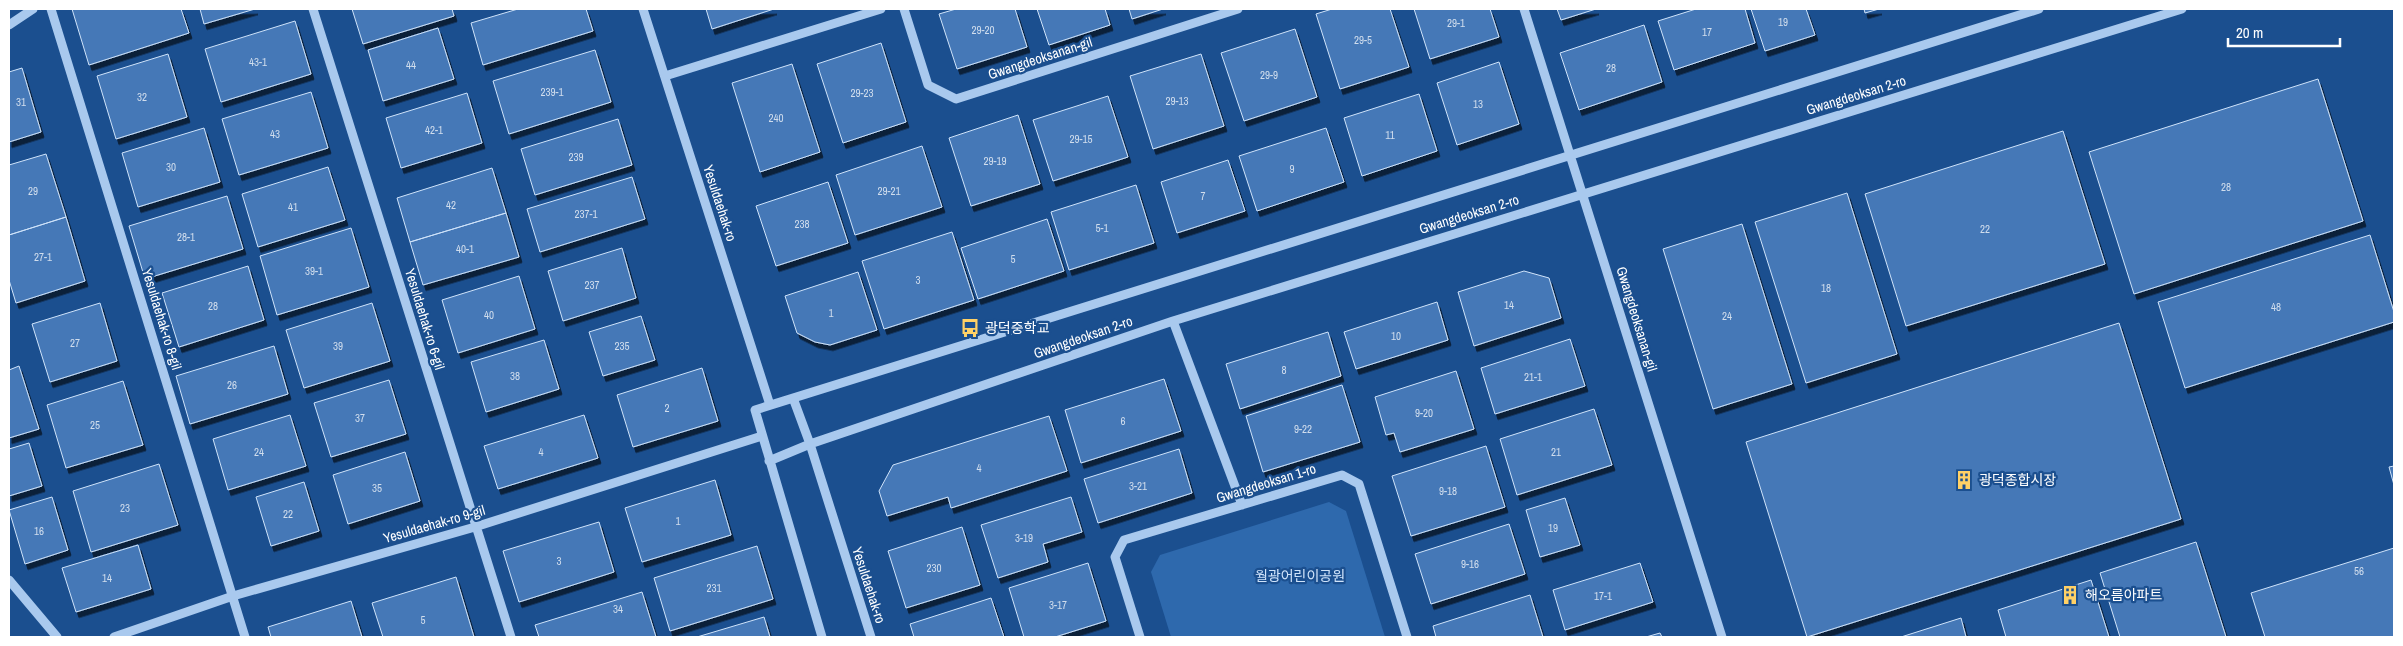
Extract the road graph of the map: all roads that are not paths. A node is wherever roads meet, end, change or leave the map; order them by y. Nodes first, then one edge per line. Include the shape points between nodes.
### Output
1 (33, 9) edge
2 (51, 9) edge
3 (313, 9) edge
4 (643, 9) edge
5 (881, 9) edge
6 (904, 9) edge
7 (1238, 9) edge
8 (1524, 9) edge
9 (2039, 9) edge
10 (2182, 9) edge
11 (9, 25) edge
12 (665, 76) junction
13 (1571, 156) junction
14 (1583, 193) junction
15 (1173, 321) junction
16 (793, 398) junction
17 (770, 405) junction
18 (762, 436) junction
19 (810, 444) junction
20 (769, 461) junction
21 (1242, 505) junction
22 (475, 527) junction
23 (9, 580) edge
24 (233, 596) junction
25 (57, 637) edge
26 (114, 637) edge
27 (245, 637) edge
28 (510, 637) edge
29 (822, 637) edge
30 (871, 637) edge
31 (1140, 637) edge
32 (1407, 637) edge
33 (1722, 637) edge

1 - 11 street
2 - 24 street, Yesuldaehak-ro 8-gil
3 - 22 street, Yesuldaehak-ro 6-gil
4 - 12 street, Yesuldaehak-ro
5 - 12 street
6 - 7 street, Gwangdeoksanan-gil via 928,85 956,99
8 - 13 street, Gwangdeoksanan-gil
9 - 13 street, Gwangdeoksan 2-ro
10 - 14 street, Gwangdeoksan 2-ro
12 - 17 street, Yesuldaehak-ro
13 - 14 street, Gwangdeoksanan-gil
13 - 16 street, Gwangdeoksan 2-ro
14 - 15 street, Gwangdeoksan 2-ro
14 - 33 street, Gwangdeoksanan-gil
15 - 19 street, Gwangdeoksan 2-ro
15 - 21 street
16 - 17 street, Gwangdeoksan 2-ro
16 - 19 street, Yesuldaehak-ro
17 - 18 street, Gwangdeoksan 2-ro via 755,410
18 - 20 street
18 - 22 street, Yesuldaehak-ro 9-gil
19 - 20 street, Gwangdeoksan 2-ro
19 - 30 street, Yesuldaehak-ro
20 - 29 street
21 - 31 street, Gwangdeoksan 1-ro via 1124,540 1115,558
21 - 32 street, Gwangdeoksan 1-ro via 1342,475 1359,484
22 - 24 street, Yesuldaehak-ro 9-gil
22 - 28 street, Yesuldaehak-ro 6-gil
23 - 25 street
24 - 26 street, Yesuldaehak-ro 9-gil
24 - 27 street, Yesuldaehak-ro 8-gil

